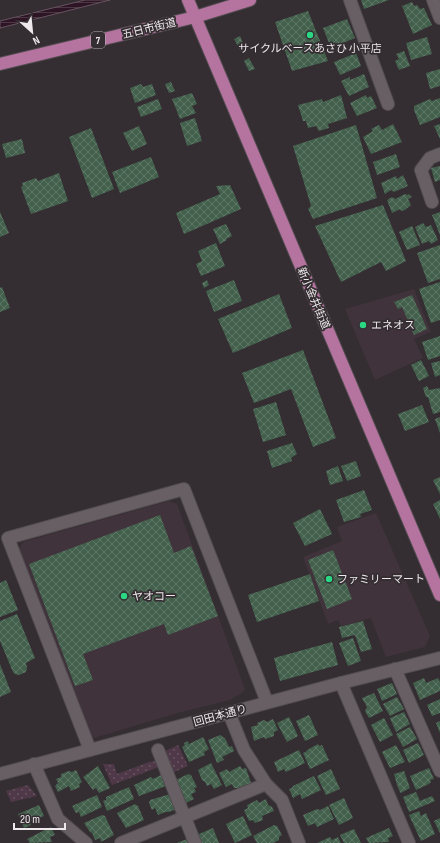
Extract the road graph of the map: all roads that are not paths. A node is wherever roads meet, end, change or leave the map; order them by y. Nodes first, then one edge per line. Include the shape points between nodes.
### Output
1 (188, 0) edge
2 (250, 0) edge
3 (350, 0) edge
4 (433, 0) edge
5 (195, 16) junction
6 (440, 18) edge
7 (0, 64) edge
8 (388, 104) dead end
9 (440, 154) edge
10 (432, 202) dead end
11 (440, 595) edge
12 (440, 658) edge
13 (396, 669) junction
14 (341, 683) junction
15 (267, 702) junction
16 (230, 713) junction
17 (90, 750) junction
18 (158, 750) dead end
19 (34, 764) junction
20 (440, 771) edge
21 (0, 774) edge
22 (266, 784) junction
23 (185, 817) junction
24 (86, 843) edge
25 (121, 843) edge
26 (196, 843) edge
27 (299, 843) edge
28 (409, 843) edge

1 - 5 main road, 新小金井街道
2 - 5 main road, 五日市街道 / 7
3 - 8 street
4 - 6 street
5 - 7 main road, 五日市街道 / 7
5 - 11 main road, 新小金井街道
9 - 10 street via 430,158 421,170
12 - 13 street, 回田本通り
13 - 14 street, 回田本通り
13 - 20 street
14 - 15 street, 回田本通り
14 - 28 street
15 - 16 street, 回田本通り
15 - 17 street via 184,489 8,538
16 - 17 street, 回田本通り
16 - 22 street via 244,750
17 - 19 street, 回田本通り
18 - 23 street
19 - 21 street, 回田本通り
19 - 24 street via 58,819
22 - 23 street
22 - 27 street via 282,800
23 - 25 street
23 - 26 street

